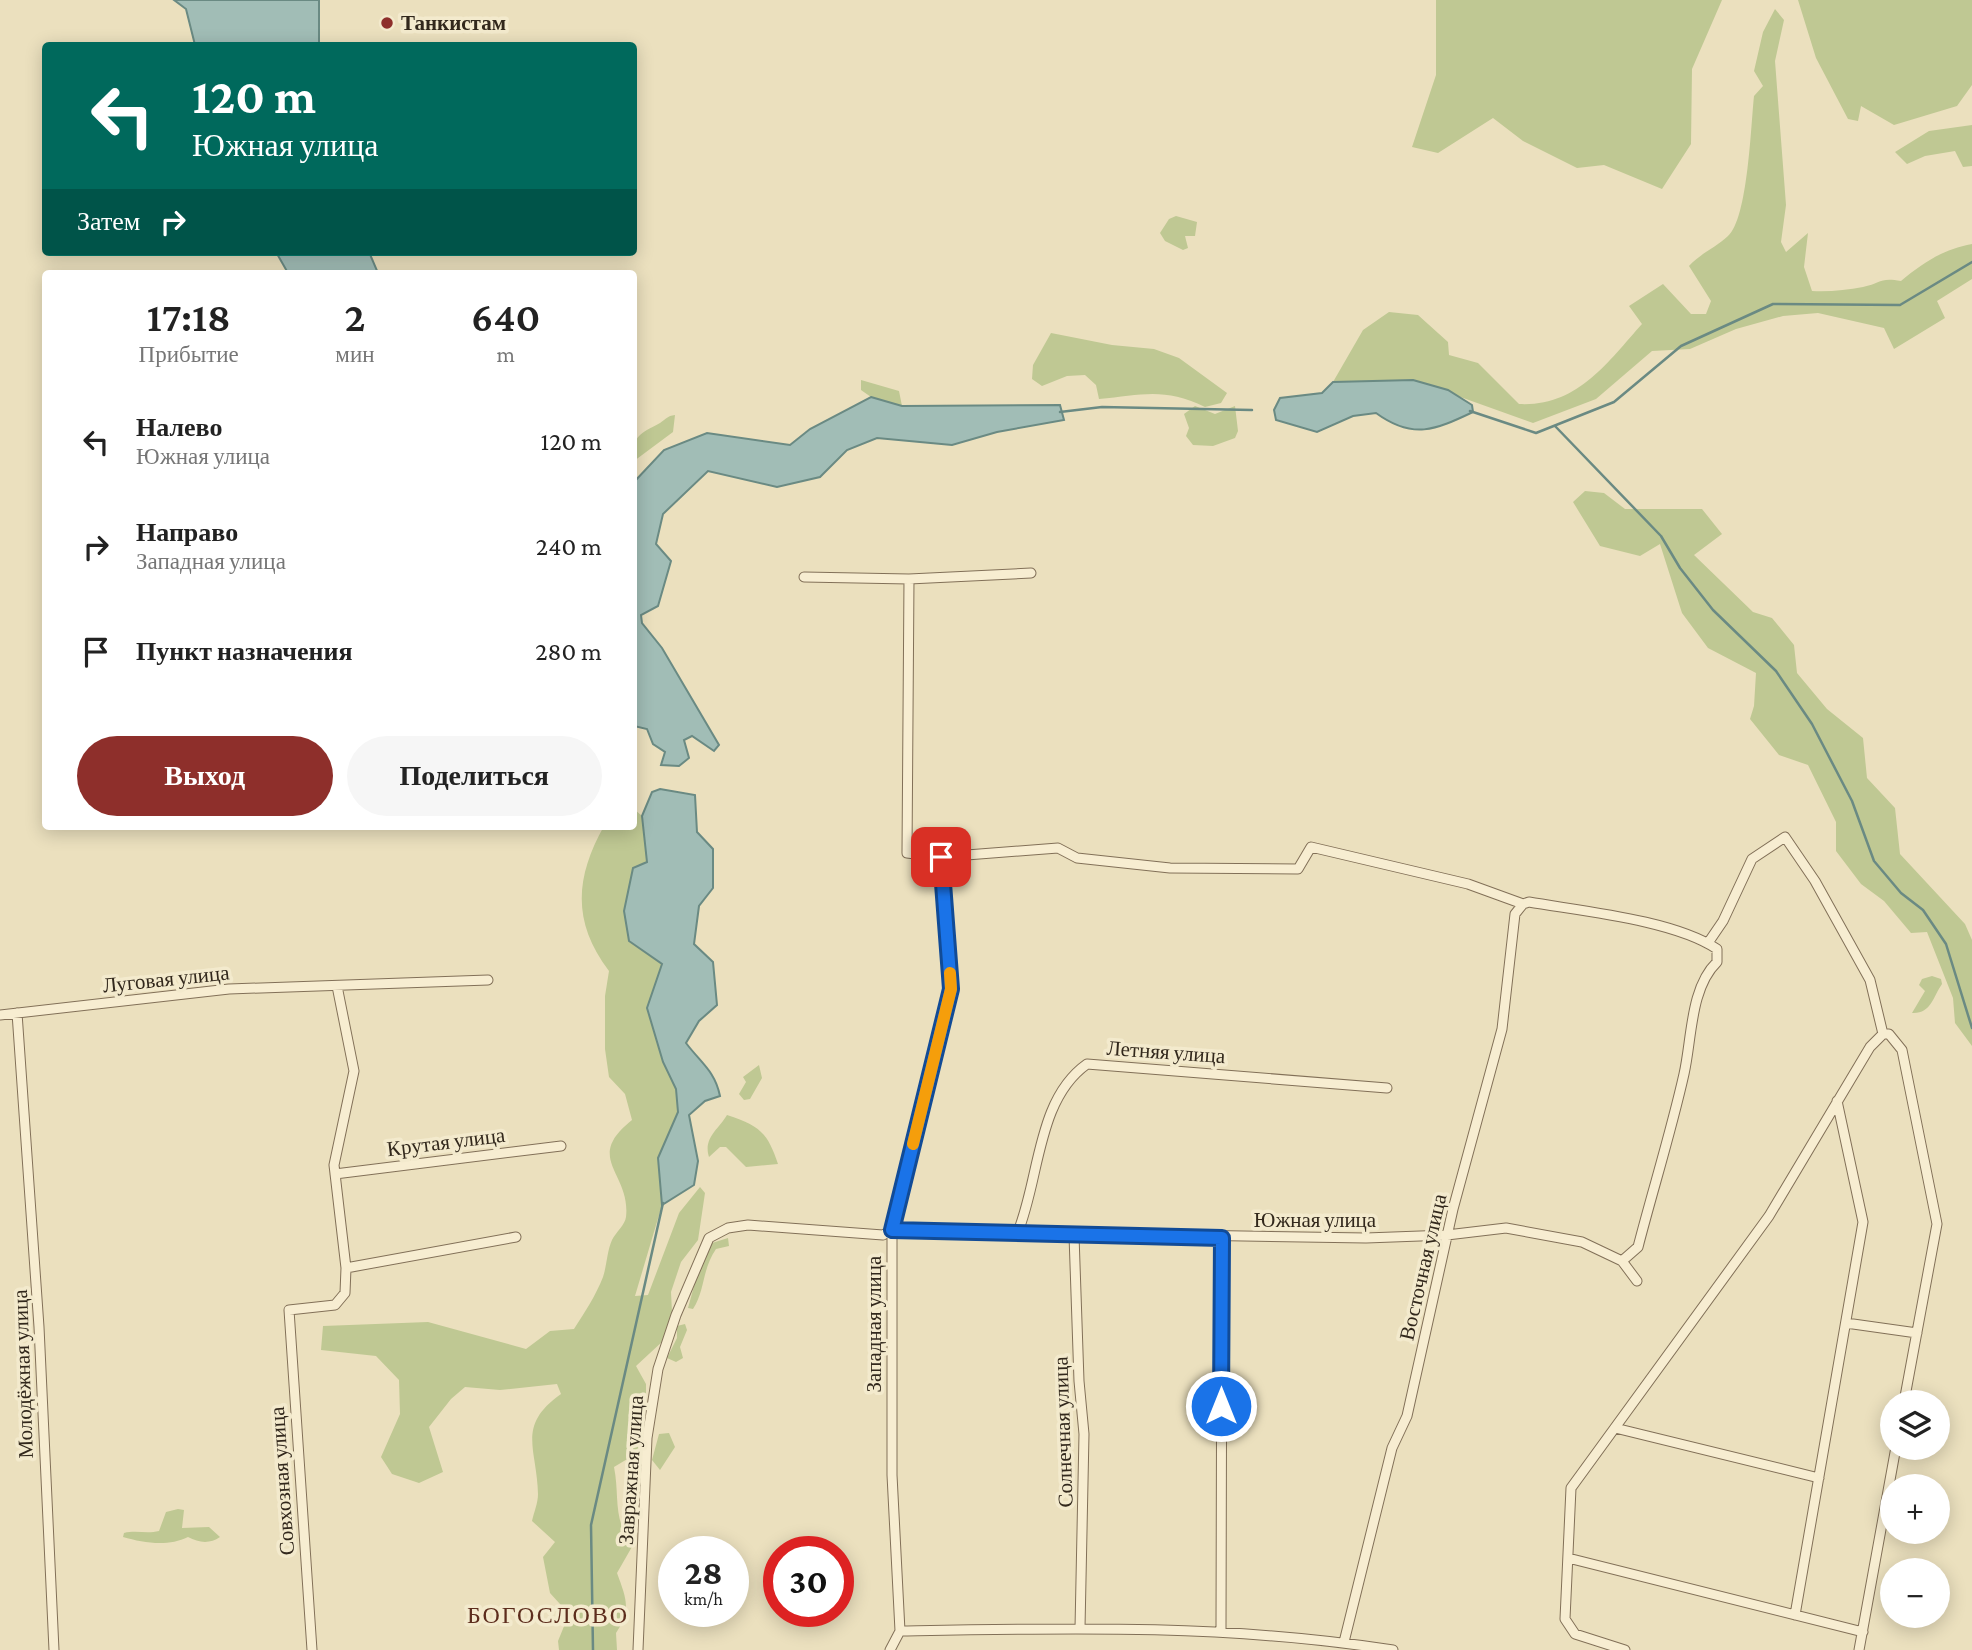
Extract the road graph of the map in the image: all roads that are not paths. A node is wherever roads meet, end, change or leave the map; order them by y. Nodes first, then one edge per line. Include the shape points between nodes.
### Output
1 (1031, 573) dead end
2 (804, 577) dead end
3 (909, 579) junction
4 (941, 857) junction
5 (1526, 903) junction
6 (1708, 943) junction
7 (488, 980) dead end
8 (337, 986) junction
9 (17, 1013) junction
10 (0, 1015) edge
11 (1883, 1034) junction
12 (1387, 1088) dead end
13 (1837, 1101) junction
14 (561, 1146) dead end
15 (335, 1174) junction
16 (892, 1230) junction
17 (1017, 1234) junction
18 (1074, 1235) junction
19 (1447, 1235) junction
20 (516, 1237) dead end
21 (1222, 1238) junction
22 (1622, 1261) junction
23 (346, 1268) junction
24 (1637, 1281) dead end
25 (1846, 1323) junction
26 (1917, 1333) junction
27 (1906, 1390) edge
28 (1615, 1428) junction
29 (1894, 1460) edge
30 (1819, 1478) junction
31 (1568, 1558) junction
32 (1795, 1615) junction
33 (1080, 1628) junction
34 (1221, 1630) junction
35 (900, 1631) junction
36 (1863, 1632) junction
37 (1344, 1642) junction
38 (54, 1650) edge
39 (312, 1650) edge
40 (638, 1650) edge
41 (890, 1650) edge
42 (1393, 1650) edge
43 (1625, 1650) edge
44 (1860, 1650) edge

1 - 3 street
2 - 3 street
3 - 4 street via 907,853
4 - 5 street via 1058,848 1077,858 1170,868 1298,869 1311,847 1468,884
4 - 16 street, Западная улица via 951,989
5 - 6 street via 1648,923
5 - 19 street, Восточная улица via 1515,915 1502,1029
6 - 11 street via 1752,859 1785,838 1815,881 1870,980
6 - 22 street via 1717,949 1717,962 1699,993 1684,1074 1638,1247
7 - 8 street, Луговая улица
8 - 9 street, Луговая улица via 229,989
8 - 15 street via 354,1071
9 - 10 street, Луговая улица
9 - 38 street, Молодёжная улица via 40,1327
11 - 13 street
11 - 26 street via 1889,1034 1902,1051 1937,1224
12 - 17 street, Летняя улица via 1087,1064 1070,1076 1054,1108
13 - 25 street via 1863,1222
13 - 28 street via 1769,1216
14 - 15 street, Крутая улица
15 - 23 street
16 - 17 street, Южная улица
16 - 35 street, Западная улица via 892,1475
16 - 40 street, Завражная улица via 883,1235 748,1226 728,1228 709,1238 658,1369 647,1438
17 - 18 street, Южная улица
18 - 21 street, Южная улица
18 - 33 street, Солнечная улица via 1084,1433
19 - 21 street, Южная улица
19 - 22 street, Южная улица via 1506,1228 1582,1242
19 - 37 street, Восточная улица via 1407,1416 1392,1448
20 - 23 street
21 - 34 street
22 - 24 street, Южная улица
23 - 39 street, Совхозная улица via 345,1293 335,1305 289,1310
25 - 26 street
25 - 30 street
26 - 27 street
28 - 30 street
28 - 31 street via 1571,1488
29 - 36 street
30 - 32 street
31 - 32 street
31 - 43 street via 1565,1619 1575,1634
32 - 36 street
33 - 34 street
33 - 35 street
34 - 37 street
35 - 41 street
36 - 44 street
37 - 42 street

